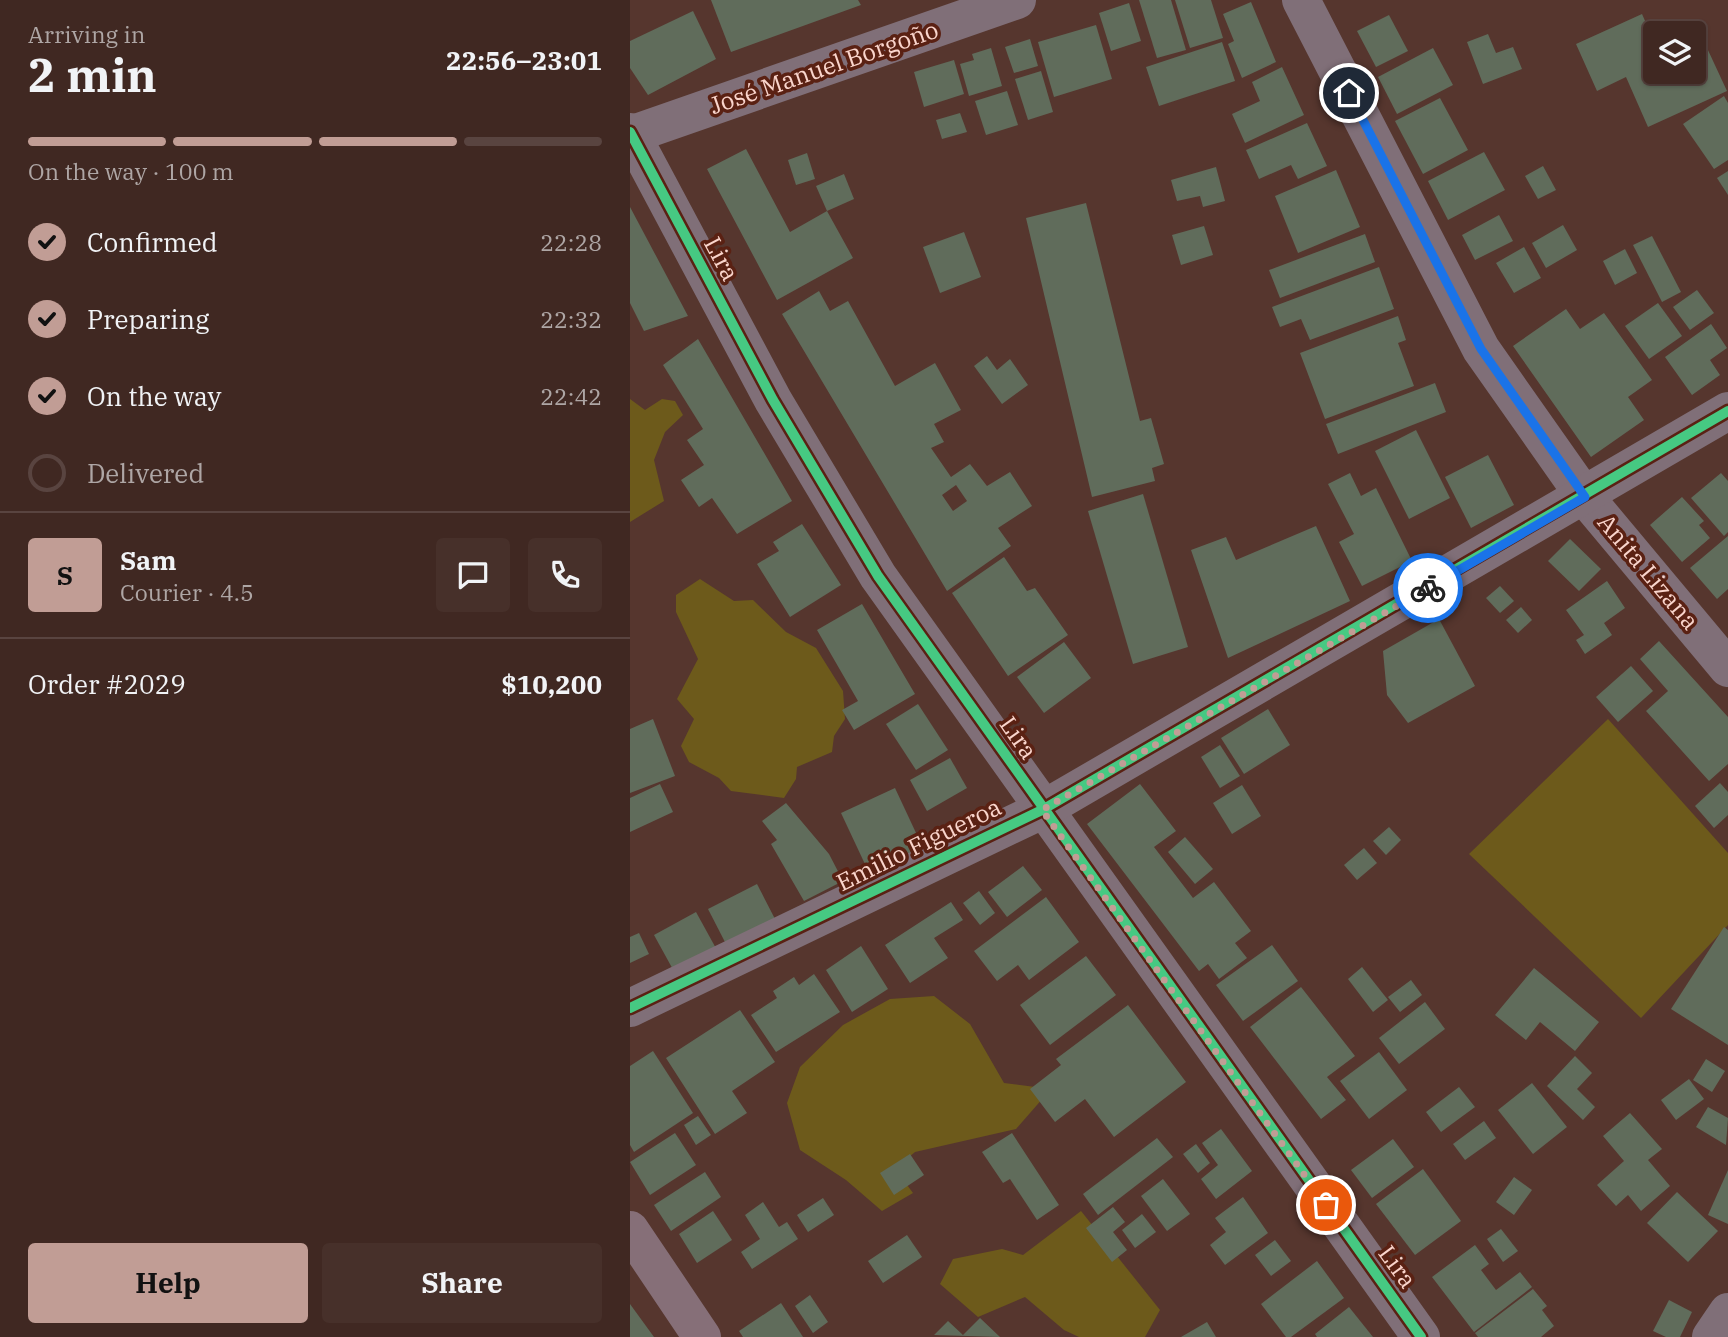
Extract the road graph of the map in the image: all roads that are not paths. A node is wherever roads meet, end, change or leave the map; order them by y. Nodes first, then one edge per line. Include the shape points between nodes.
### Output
1 (1017, 0) edge
2 (1301, 0) edge
3 (630, 134) edge
4 (1728, 411) edge
5 (1585, 497) junction
6 (1728, 668) edge
7 (1042, 810) junction
8 (630, 1008) edge
9 (630, 1230) edge
10 (1728, 1312) edge
11 (702, 1337) edge
12 (1421, 1337) edge
13 (1711, 1337) edge

1 - 3 street, José Manuel Borgoño
2 - 5 street, Anita Lizana via 1481,349
3 - 7 street, Lira via 825,491 878,576
4 - 5 street, Emilio Figueroa
5 - 6 street, Anita Lizana
5 - 7 street, Emilio Figueroa
7 - 8 street, Emilio Figueroa
7 - 12 street, Lira
9 - 11 main road
10 - 13 street

